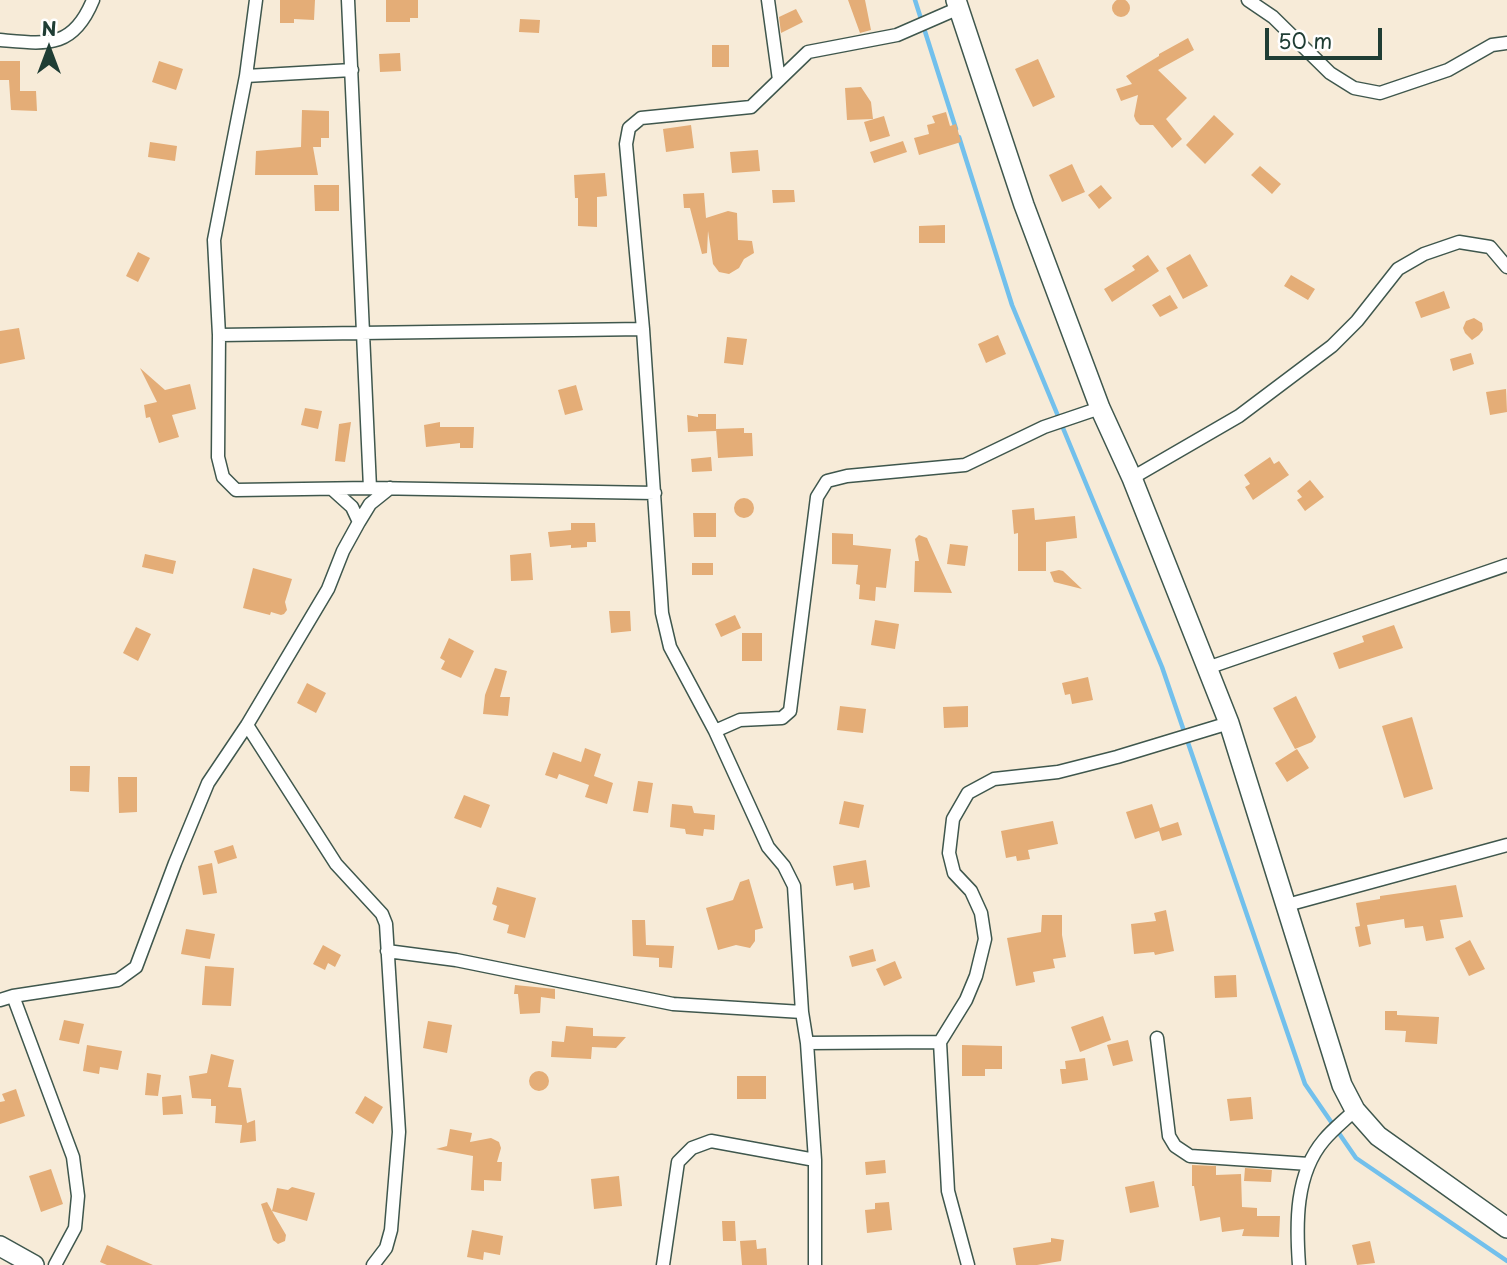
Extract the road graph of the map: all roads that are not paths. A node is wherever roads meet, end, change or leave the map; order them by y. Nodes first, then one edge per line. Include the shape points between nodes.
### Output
1 (93, 0) edge
2 (256, 0) edge
3 (348, 0) edge
4 (768, 0) edge
5 (1248, 0) edge
6 (959, 3) edge
7 (0, 40) edge
8 (1507, 43) edge
9 (352, 70) junction
10 (246, 76) junction
11 (779, 80) junction
12 (1507, 267) edge
13 (643, 329) junction
14 (364, 334) junction
15 (219, 335) junction
16 (1100, 408) junction
17 (1132, 478) junction
18 (332, 488) junction
19 (370, 488) junction
20 (390, 488) junction
21 (655, 493) junction
22 (359, 522) junction
23 (1507, 565) edge
24 (1207, 668) junction
25 (1229, 723) junction
26 (247, 725) junction
27 (715, 731) junction
28 (1507, 845) edge
29 (1287, 905) junction
30 (387, 951) junction
31 (6, 998) edge
32 (802, 1012) junction
33 (1157, 1038) dead end
34 (807, 1042) junction
35 (940, 1042) junction
36 (1355, 1110) junction
37 (815, 1160) junction
38 (1309, 1164) junction
39 (1507, 1228) edge
40 (0, 1246) edge
41 (34, 1265) edge
42 (55, 1265) edge
43 (373, 1265) edge
44 (663, 1265) edge
45 (815, 1265) edge
46 (968, 1265) edge
47 (1299, 1265) edge

1 - 7 street via 85,19 60,41
2 - 10 street
3 - 9 street
4 - 11 street
5 - 8 street via 1273,16 1330,72 1354,88 1380,93 1448,70 1492,45
6 - 11 street via 897,35 808,52
6 - 16 street via 1024,205
9 - 10 street
9 - 14 street
10 - 15 street via 214,240
11 - 13 street via 751,107 640,118 629,128 626,144
12 - 17 street via 1490,247 1460,242 1424,254 1398,270 1332,346 1239,416
13 - 14 street
13 - 21 street
14 - 15 street
14 - 19 street
15 - 18 street via 218,457 223,477 236,490
16 - 17 street
16 - 27 street via 1044,427 965,465 827,481 817,496 790,711 782,718 740,720
17 - 24 street
18 - 19 street
18 - 22 street via 352,507
19 - 20 street
20 - 21 street
20 - 22 street via 370,504
21 - 27 street via 662,613 670,648
22 - 26 street via 328,589
23 - 24 street
24 - 25 street
25 - 29 street
25 - 35 street via 1058,772 994,779 968,793 953,819 949,853 954,873 971,891 981,913 985,939 966,1000
26 - 30 street via 336,864 382,914
26 - 31 street via 208,783 136,967 118,980
27 - 32 street via 768,847 785,866 794,886
28 - 29 street
29 - 36 street via 1342,1085
30 - 32 street via 469,962 673,1004
30 - 43 street via 398,1132 391,1230 386,1248
31 - 42 street via 73,1157 78,1196 75,1228
32 - 34 street
33 - 38 street via 1169,1136 1175,1146 1190,1156
34 - 35 street
34 - 37 street
35 - 46 street via 948,1191
36 - 38 street via 1323,1141
36 - 39 street via 1378,1136
37 - 44 street via 710,1141 692,1148 678,1162
37 - 45 street
38 - 47 street via 1298,1207
40 - 41 street

